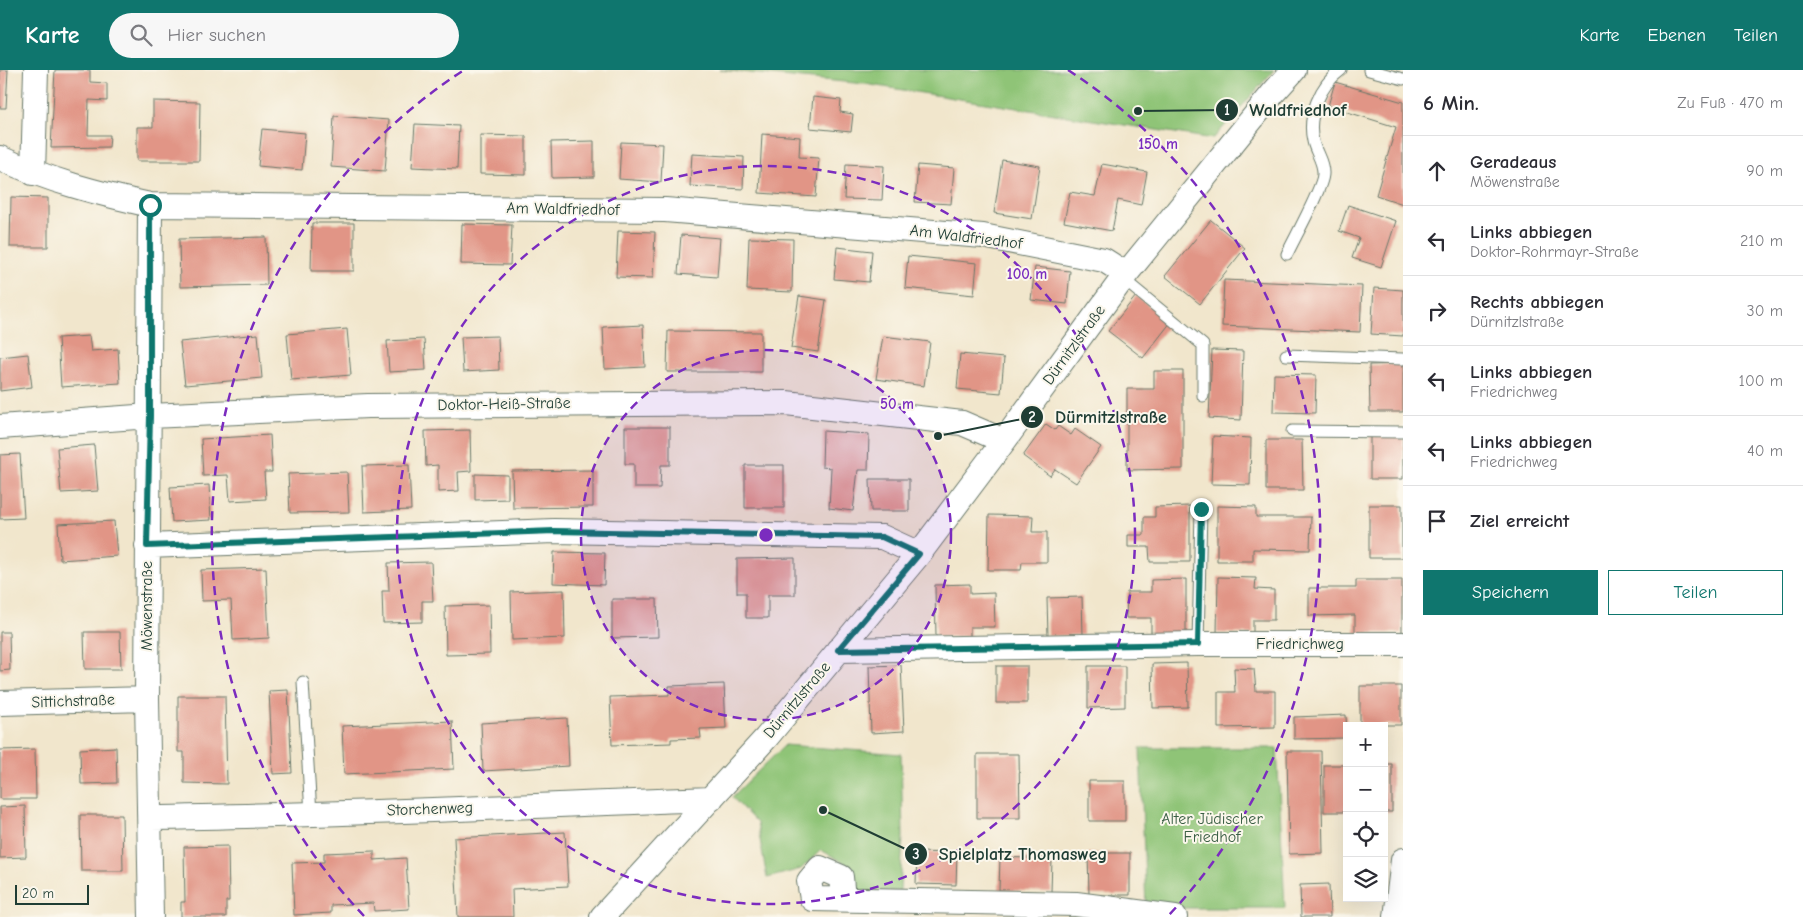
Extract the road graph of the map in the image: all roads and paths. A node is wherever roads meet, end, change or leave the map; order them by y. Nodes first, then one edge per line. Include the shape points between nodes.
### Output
1 (36, 70) edge
2 (1294, 70) edge
3 (1341, 70) edge
4 (1369, 70) edge
5 (1403, 79) edge
6 (0, 158) edge
7 (33, 173) junction
8 (150, 205) junction
9 (1287, 254) dead end
10 (1124, 276) junction
11 (1286, 356) dead end
12 (1403, 359) edge
13 (1203, 396) dead end
14 (150, 416) junction
15 (0, 428) edge
16 (1292, 431) dead end
17 (1403, 432) edge
18 (1004, 441) junction
19 (1201, 509) dead end
20 (147, 546) junction
21 (919, 554) junction
22 (1198, 644) junction
23 (1403, 644) edge
24 (838, 650) junction
25 (303, 682) dead end
26 (147, 698) junction
27 (0, 702) edge
28 (711, 799) junction
29 (311, 814) junction
30 (150, 818) junction
31 (1403, 860) edge
32 (843, 899) dead end
33 (964, 909) edge
34 (1104, 913) edge
35 (150, 917) edge
36 (602, 917) edge
37 (1174, 917) edge
38 (1396, 917) edge

1 - 7 street
2 - 10 street, Dürnitzlstraße
3 - 9 lane via 1330,78 1314,108 1313,142 1324,174
4 - 5 lane
6 - 7 street, Am Waldfriedhof
7 - 8 street, Am Waldfriedhof via 91,192
8 - 10 street, Am Waldfriedhof via 666,210 982,236 1104,260
8 - 14 street, Möwenstraße
10 - 13 lane via 1203,345
10 - 18 street, Dürnitzlstraße
11 - 12 lane
14 - 15 street, Doktor-Heiß-Straße
14 - 18 street, Doktor-Heiß-Straße via 368,406 786,404 962,423
14 - 20 street, Möwenstraße
16 - 17 lane
18 - 21 street, Dürnitzlstraße
19 - 22 lane
20 - 21 street via 554,531 882,537
20 - 26 street, Möwenstraße
21 - 24 street, Dürnitzlstraße
22 - 23 street, Friedrichweg
22 - 24 street, Friedrichweg
24 - 28 street, Dürnitzlstraße
25 - 29 lane
26 - 27 street, Sittichstraße
26 - 30 street, Möwenstraße
28 - 29 street, Storchenweg
28 - 36 street, Dürnitzlstraße
29 - 30 street, Storchenweg
30 - 35 street, Möwenstraße
31 - 38 street
32 - 33 street
33 - 34 street via 1076,904
34 - 37 street

